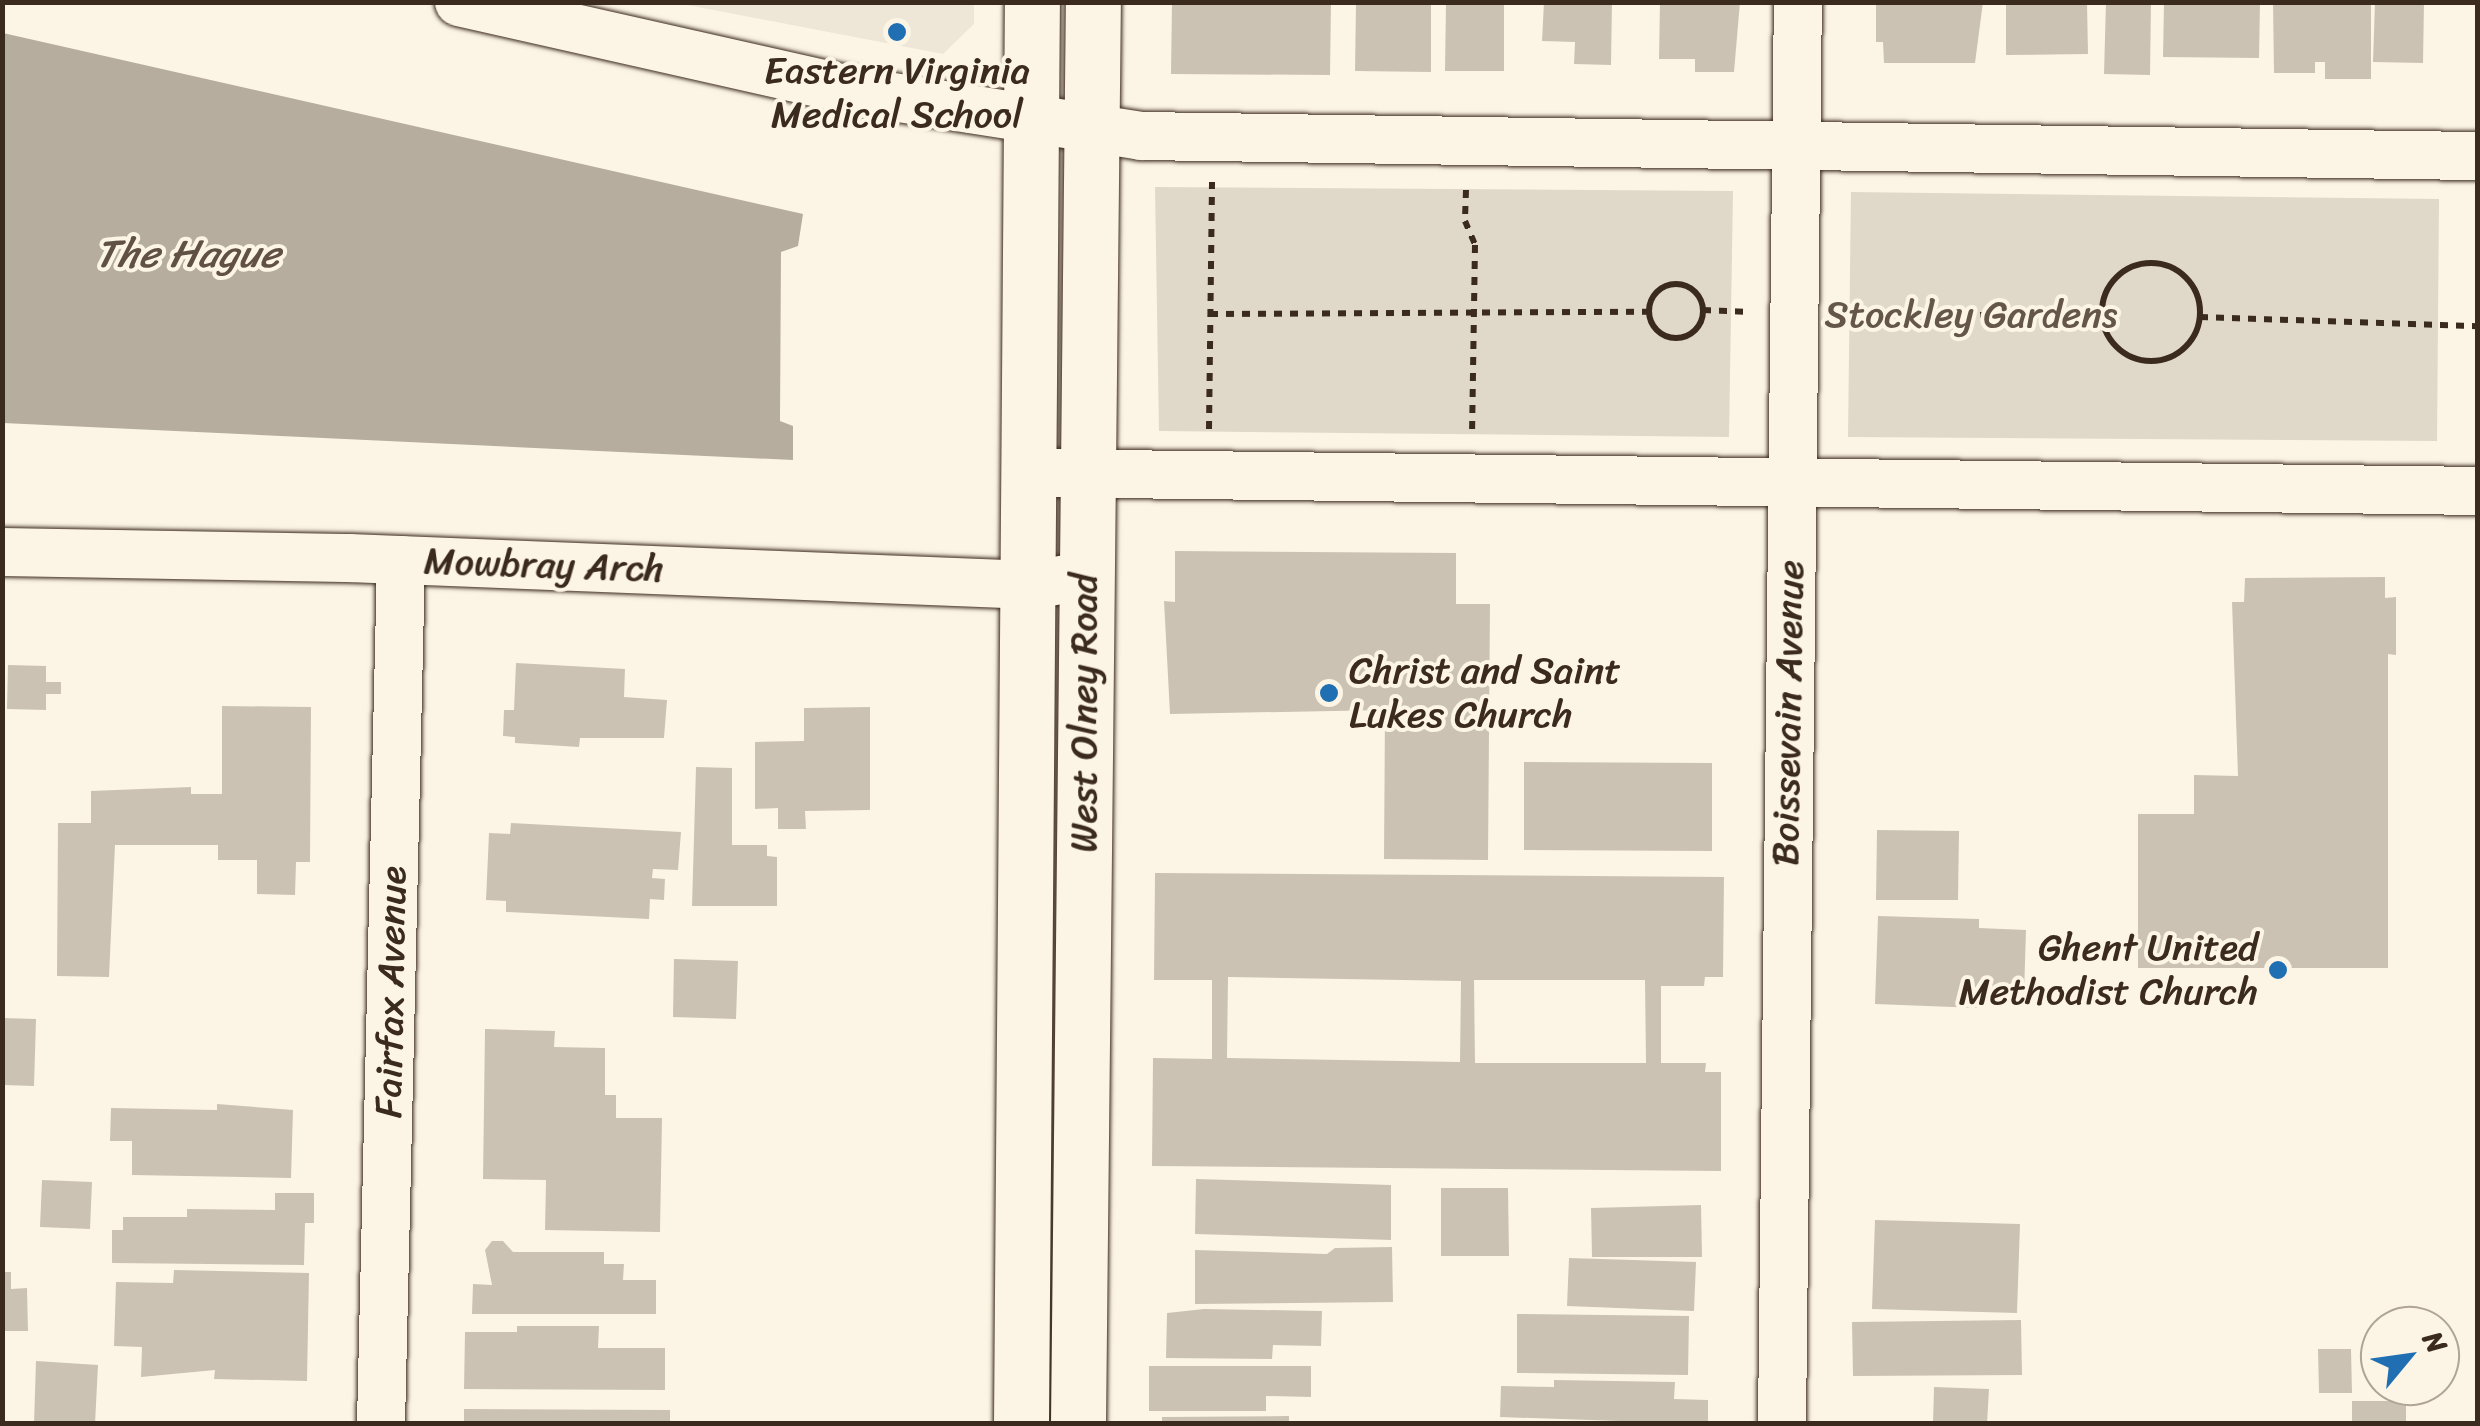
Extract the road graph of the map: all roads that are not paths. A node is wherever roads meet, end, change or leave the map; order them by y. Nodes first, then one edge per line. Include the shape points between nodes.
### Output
1 (459, 2) edge
2 (1032, 2) edge
3 (1093, 2) edge
4 (1798, 2) edge
5 (1031, 122) junction
6 (1090, 131) junction
7 (1797, 147) junction
8 (2478, 156) edge
9 (1031, 472) junction
10 (1086, 474) junction
11 (1791, 478) junction
12 (2478, 491) edge
13 (2, 552) edge
14 (400, 560) junction
15 (1085, 576) junction
16 (1031, 585) junction
17 (381, 1424) edge
18 (1021, 1424) edge
19 (1078, 1424) edge
20 (1782, 1424) edge

1 - 5 street via 848,90
2 - 5 street, West Olney Road
3 - 6 street, West Olney Road
4 - 7 street, Boissevain Avenue
5 - 6 street
5 - 9 street, West Olney Road
6 - 7 street
6 - 10 street, West Olney Road
7 - 8 street
7 - 11 street, Boissevain Avenue
9 - 10 street
9 - 16 street, West Olney Road
10 - 11 street
10 - 15 street, West Olney Road
11 - 12 street
11 - 20 street, Boissevain Avenue
13 - 14 street, Mowbray Arch
14 - 16 street, Mowbray Arch
14 - 17 street, Fairfax Avenue
15 - 16 street, Mowbray Arch
15 - 19 street, West Olney Road
16 - 18 street, West Olney Road

